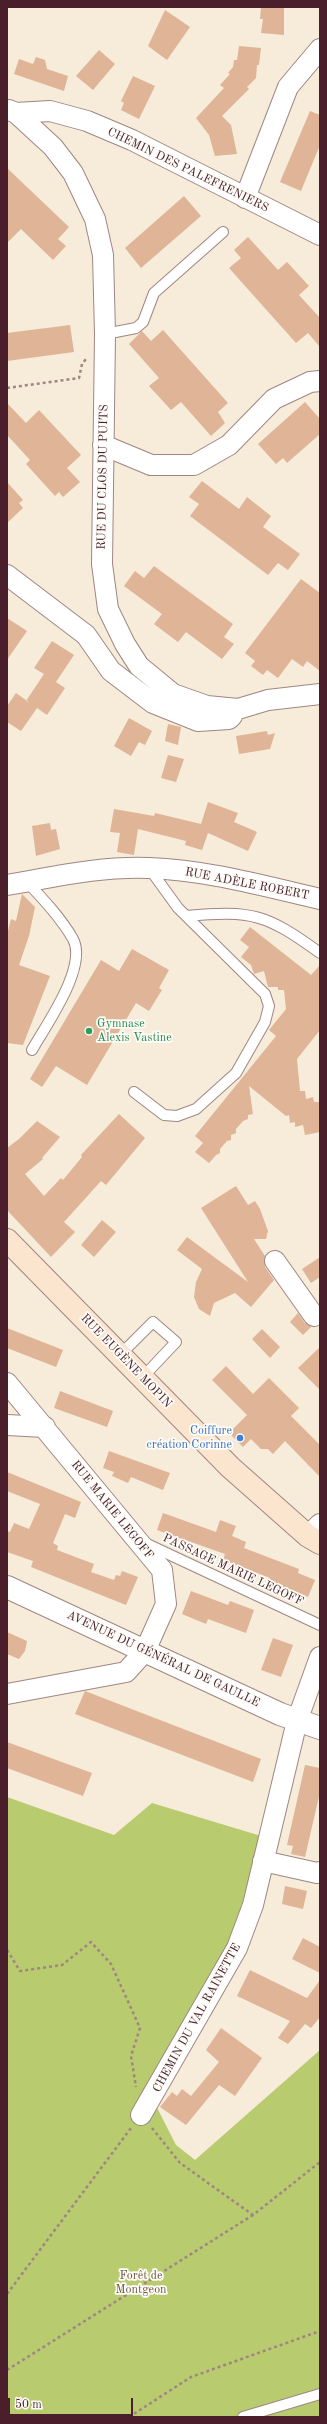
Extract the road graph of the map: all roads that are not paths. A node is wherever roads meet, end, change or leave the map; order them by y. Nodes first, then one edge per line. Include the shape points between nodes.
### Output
1 (320, 49) edge
2 (11, 111) edge
3 (246, 198) junction
4 (223, 232) dead end
5 (320, 234) edge
6 (105, 334) junction
7 (320, 381) edge
8 (103, 445) junction
9 (7, 575) edge
10 (320, 694) edge
11 (238, 710) junction
12 (149, 868) junction
13 (27, 882) junction
14 (7, 885) edge
15 (320, 899) edge
16 (186, 916) junction
17 (320, 953) edge
18 (32, 1050) dead end
19 (134, 1092) dead end
20 (7, 1240) edge
21 (275, 1261) dead end
22 (318, 1317) edge
23 (120, 1355) junction
24 (142, 1378) junction
25 (7, 1383) edge
26 (7, 1425) edge
27 (45, 1426) junction
28 (316, 1534) edge
29 (136, 1539) junction
30 (7, 1587) edge
31 (320, 1625) edge
32 (145, 1651) junction
33 (320, 1656) edge
34 (7, 1694) edge
35 (298, 1721) junction
36 (320, 1728) edge
37 (263, 1861) junction
38 (320, 1872) edge
39 (141, 2115) road end
40 (320, 2394) edge
41 (243, 2417) edge

1 - 3 street via 288,86
2 - 3 street, CHEMIN DES PALEFRENIERS via 50,111 87,122 132,140
2 - 6 street, RUE DU CLOS DU PUITS via 53,147 73,173 95,219 103,255
3 - 5 street, CHEMIN DES PALEFRENIERS
4 - 6 lane via 154,293 142,322 136,328
6 - 8 street, RUE DU CLOS DU PUITS
7 - 8 street via 310,382 274,399 228,445 194,466 151,465
8 - 11 street, RUE DU CLOS DU PUITS via 102,564 108,609 125,644 140,666 173,694 207,706
9 - 11 street via 86,635 111,671 153,703 198,721 229,719
10 - 11 street, RUE DU CLOS DU PUITS via 268,700
12 - 13 street, RUE ADÈLE ROBERT via 89,870
12 - 15 street, RUE ADÈLE ROBERT via 206,874
12 - 16 lane via 157,882
13 - 14 street, RUE ADÈLE ROBERT
13 - 18 lane via 74,940 76,959 72,977
16 - 17 lane via 228,912 260,916 286,928
16 - 19 lane via 265,994 269,1006 265,1022 236,1073 196,1109 177,1116 164,1114
20 - 23 main road, RUE EUGÈNE MOPIN
21 - 22 street
23 - 24 main road, RUE EUGÈNE MOPIN
23 - 24 lane via 153,1322 176,1342
24 - 28 main road, RUE EUGÈNE MOPIN via 230,1467
25 - 27 street, RUE MARIE LEGOFF
26 - 27 street
27 - 29 street, RUE MARIE LEGOFF
29 - 31 lane, PASSAGE MARIE LEGOFF
29 - 32 street, RUE MARIE LEGOFF via 162,1570 166,1604
30 - 32 street, AVENUE DU GÉNÉRAL DE GAULLE
32 - 34 street, RUE MARIE LEGOFF via 126,1672
32 - 35 street, AVENUE DU GÉNÉRAL DE GAULLE
33 - 35 street, CHEMIN DU VAL RAINETTE
35 - 36 street, AVENUE DU GÉNÉRAL DE GAULLE
35 - 37 street, CHEMIN DU VAL RAINETTE
37 - 38 street
37 - 39 street, CHEMIN DU VAL RAINETTE via 253,1905 237,1948
40 - 41 lane

